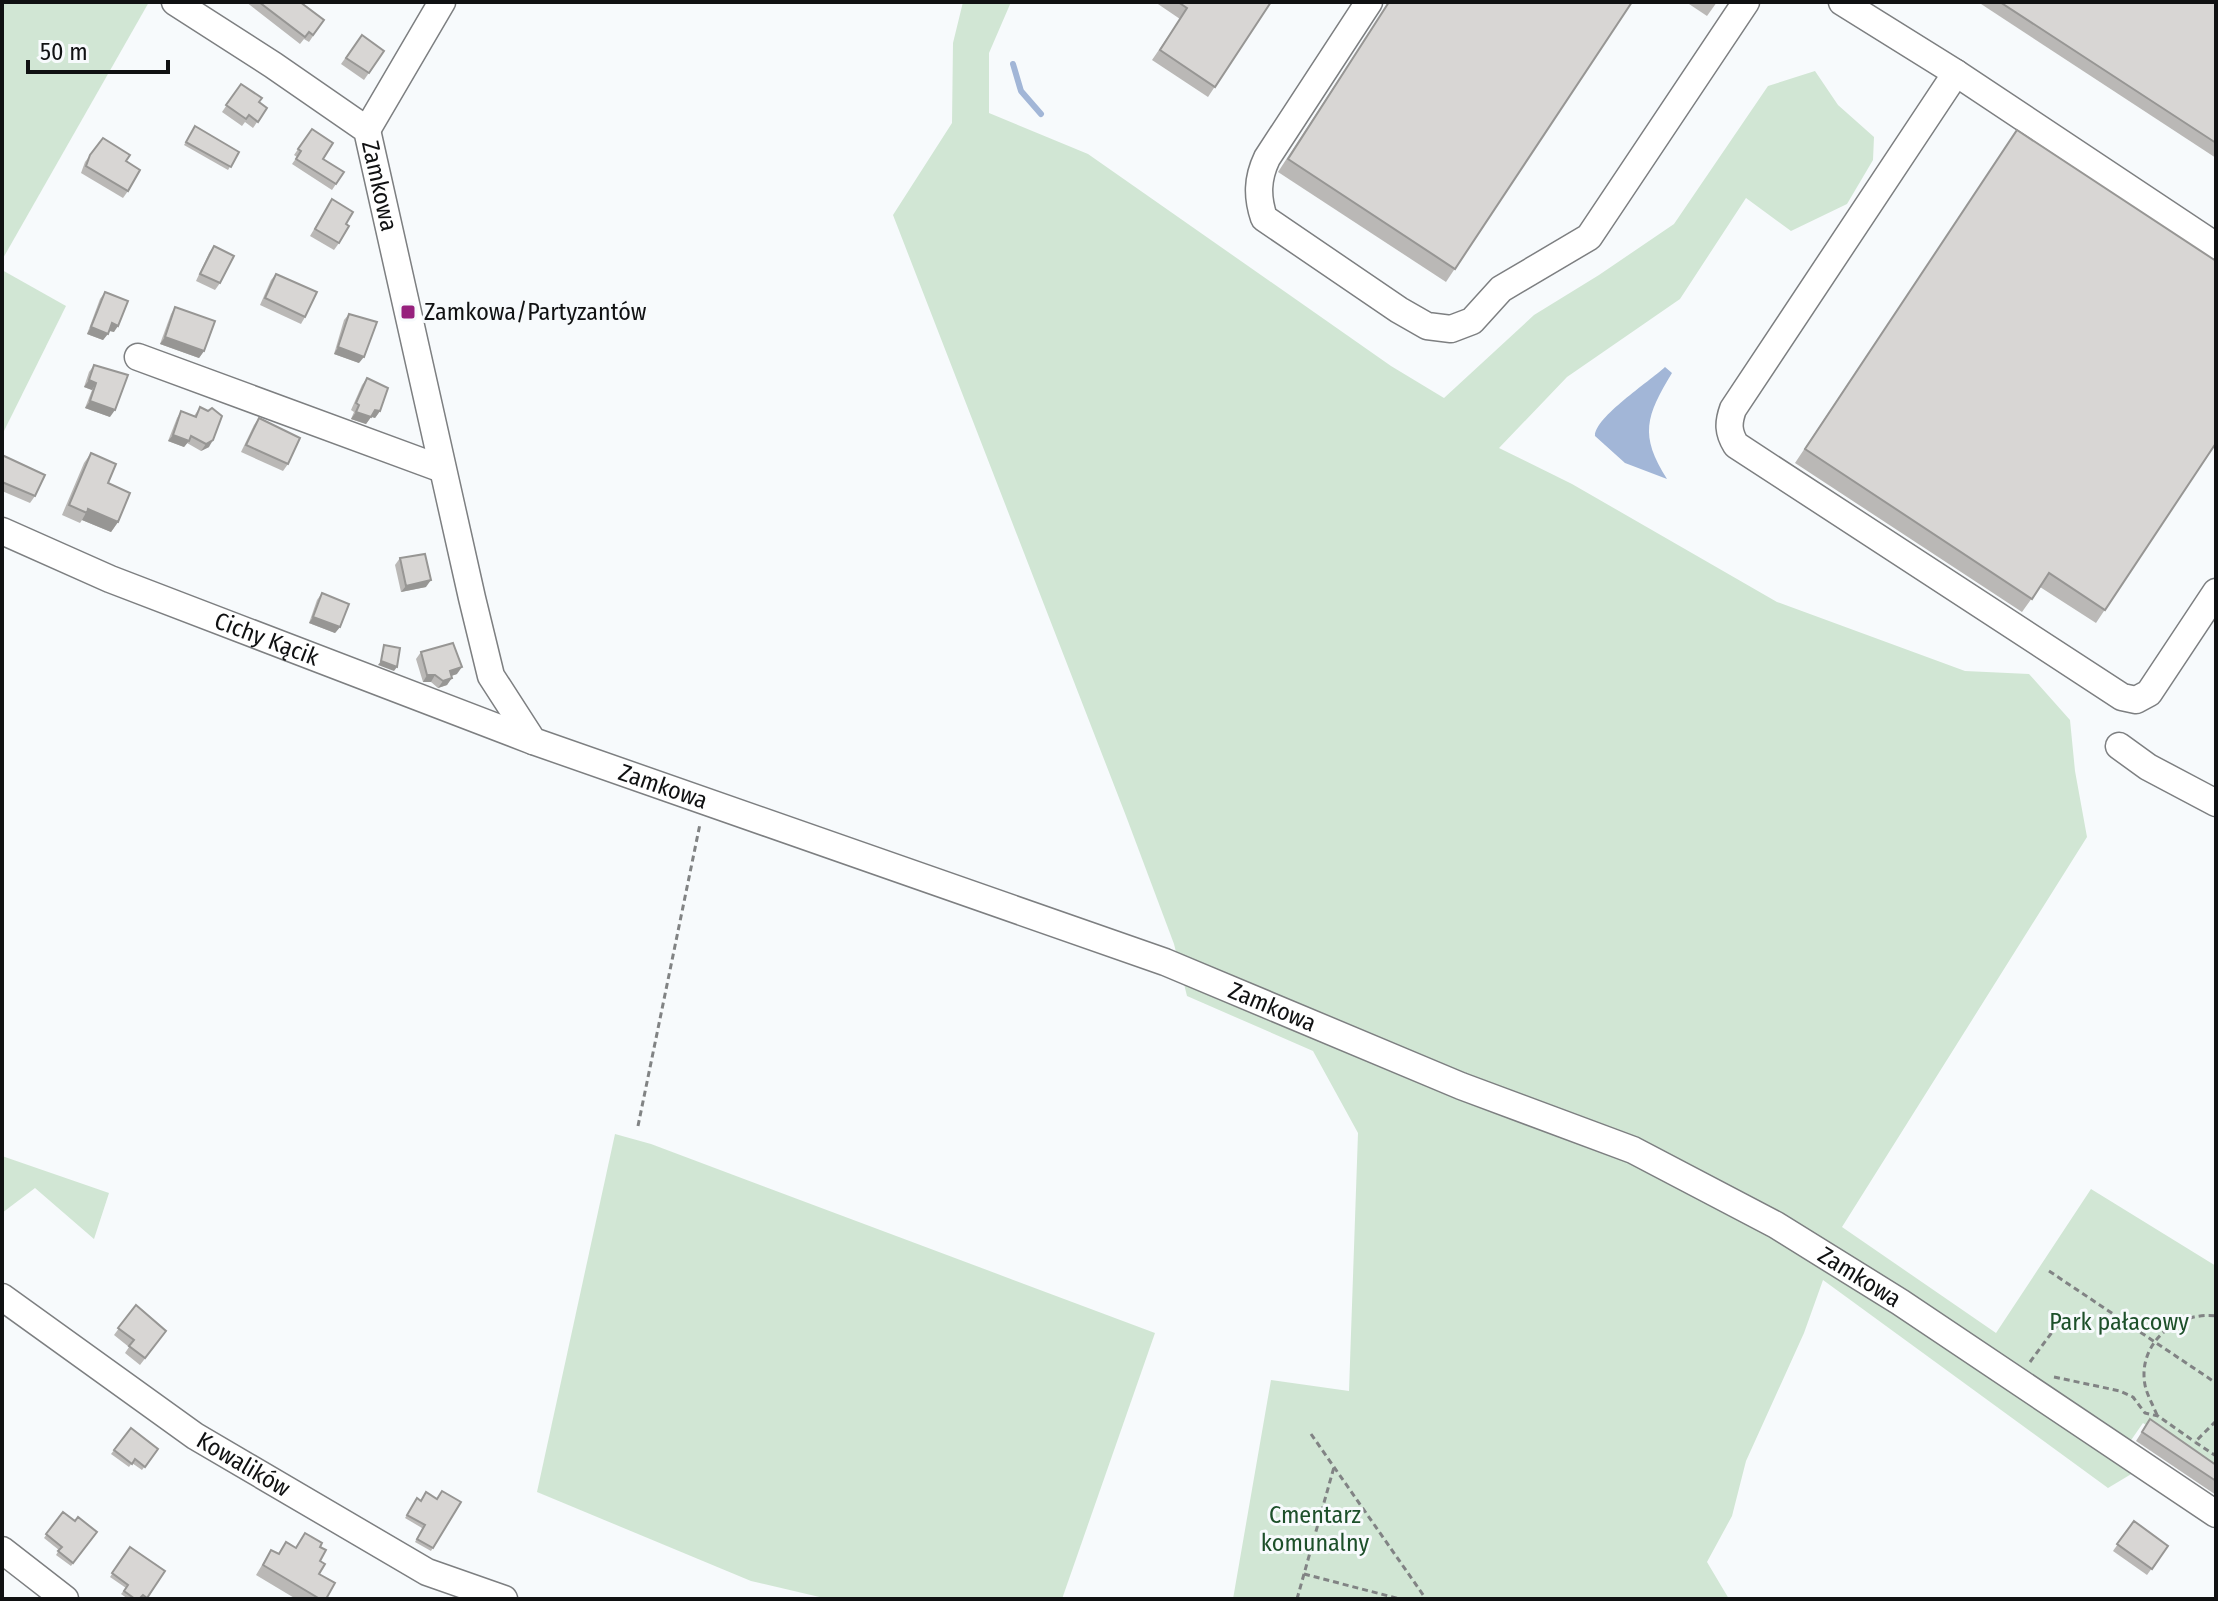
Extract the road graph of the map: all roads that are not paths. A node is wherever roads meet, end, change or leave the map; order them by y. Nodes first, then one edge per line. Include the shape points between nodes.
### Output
1 (175, 2) edge
2 (442, 2) edge
3 (1369, 2) edge
4 (1746, 2) edge
5 (1842, 2) edge
6 (1956, 73) junction
7 (367, 130) junction
8 (2216, 246) edge
9 (138, 357) dead end
10 (442, 469) junction
11 (2, 531) edge
12 (2216, 592) edge
13 (533, 741) junction
14 (2119, 746) dead end
15 (2216, 803) edge
16 (2, 1297) edge
17 (2216, 1514) edge
18 (2, 1550) edge
19 (65, 1599) edge
20 (504, 1599) edge

1 - 7 street, Zamkowa
2 - 7 street
3 - 4 street via 1267,158 1258,183 1259,203 1264,218 1399,310 1427,326 1451,329 1472,321 1501,289 1589,237
5 - 6 street
6 - 8 street
6 - 12 street via 1733,409 1729,433 1736,445 2122,697 2136,700 2149,693
7 - 10 street, Zamkowa
9 - 10 street
10 - 13 street, Zamkowa via 491,676
11 - 13 street, Cichy Kącik via 110,579
13 - 17 street, Zamkowa via 1165,962 1461,1086 1633,1150 1788,1232
14 - 15 street
16 - 20 street, Kowalików via 195,1436 427,1572
18 - 19 street

